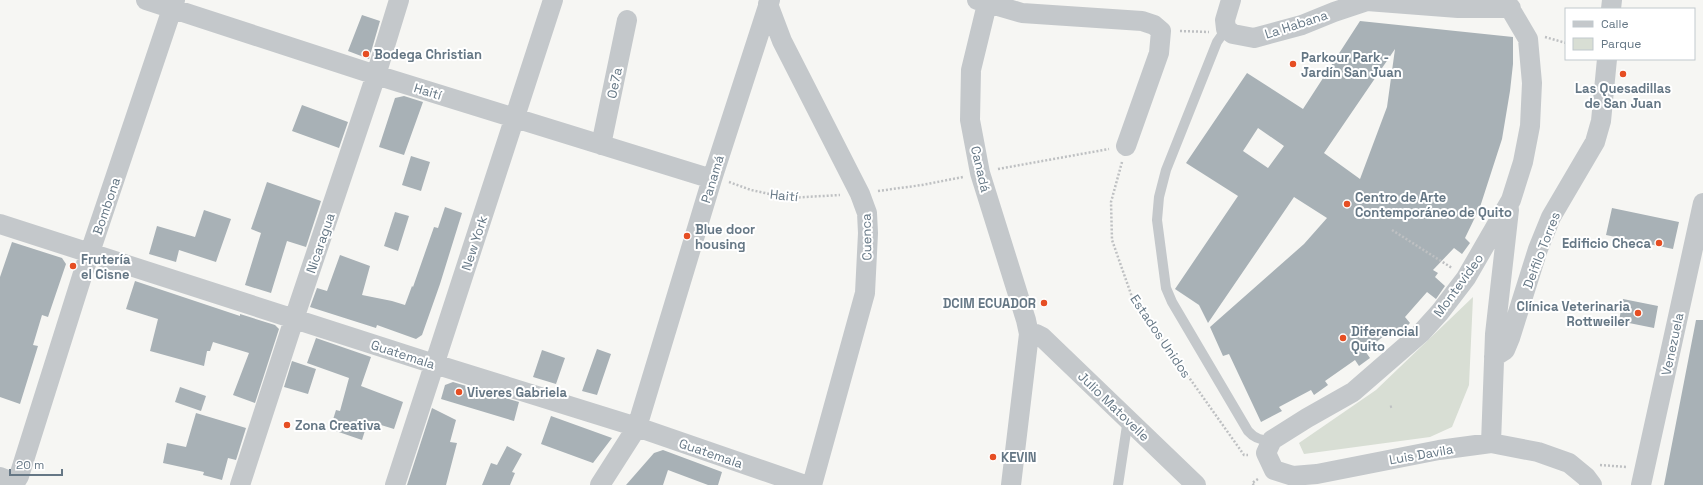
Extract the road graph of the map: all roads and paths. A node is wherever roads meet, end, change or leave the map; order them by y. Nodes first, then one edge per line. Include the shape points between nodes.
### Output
1 (146, 0) edge
2 (399, 0) edge
3 (553, 0) edge
4 (1231, 0) edge
5 (984, 1) edge
6 (769, 2) edge
7 (174, 4) edge
8 (1508, 4) edge
9 (627, 20) dead end
10 (1220, 30) junction
11 (1170, 31) junction
12 (1607, 60) edge
13 (376, 75) junction
14 (515, 118) junction
15 (601, 145) junction
16 (1119, 151) junction
17 (996, 170) dead end
18 (968, 176) dead end
19 (718, 180) junction
20 (874, 192) dead end
21 (847, 195) dead end
22 (1511, 200) junction
23 (1703, 203) edge
24 (0, 224) edge
25 (1392, 230) dead end
26 (90, 254) junction
27 (1456, 271) dead end
28 (294, 319) junction
29 (1029, 334) junction
30 (1494, 357) junction
31 (434, 364) junction
32 (1128, 419) junction
33 (637, 427) junction
34 (1491, 443) junction
35 (1269, 446) junction
36 (1599, 465) dead end
37 (1638, 476) edge
38 (8, 479) edge
39 (240, 485) edge
40 (395, 485) edge
41 (600, 485) edge
42 (805, 485) edge
43 (812, 485) edge
44 (1011, 485) edge
45 (1118, 485) edge
46 (1196, 485) edge
47 (1592, 485) edge

1 - 7 street, Haití
2 - 13 street, Nicaragua
3 - 14 street, New York
4 - 10 street
5 - 11 street via 1022,13 1142,22
5 - 29 street, Canadá via 971,70 970,120 980,173
6 - 19 street, Panamá
6 - 43 street, Cuenca via 782,41 860,194 867,213 865,293
7 - 13 street, Haití
7 - 26 street, Bombona
8 - 10 street, La Habana via 1458,8 1367,1 1302,25 1254,38
8 - 22 street, Montevideo via 1528,39 1532,83 1530,126 1523,162
9 - 15 street, Oe7a
10 - 11 path
10 - 35 lane via 1166,170 1159,197 1157,220 1166,288 1172,302 1248,431
11 - 16 street
12 - 30 street, Deifilo Torres via 1602,114 1595,142 1551,217 1538,249 1510,338 1505,350
13 - 14 street, Haití
13 - 28 street, Nicaragua
14 - 15 street, Haití
14 - 31 street, New York
15 - 19 street, Haití
16 - 17 path
16 - 35 path, Estados Unidos via 1111,202 1112,240 1132,297 1244,455
18 - 20 path
19 - 21 path, Haití via 788,198
19 - 33 street, Panamá
22 - 30 street, Montevideo
22 - 35 street, Montevideo via 1466,278 1421,333 1353,392 1307,418
23 - 37 street, Venezuela
24 - 26 street, Guatemala
25 - 27 path
26 - 28 street, Guatemala
26 - 38 street, Bombona via 19,476
28 - 31 street, Guatemala
28 - 39 street, Nicaragua
29 - 32 street, Julio Matovelle via 1042,337
29 - 44 street
30 - 34 street
31 - 33 street, Guatemala
31 - 40 street, New York
32 - 45 lane
32 - 46 street, Julio Matovelle
33 - 41 street, Panamá
33 - 42 street, Guatemala
34 - 35 street, Luis Davila via 1293,476 1274,470
34 - 47 street, Luis Davila via 1538,452 1569,463
36 - 37 path

